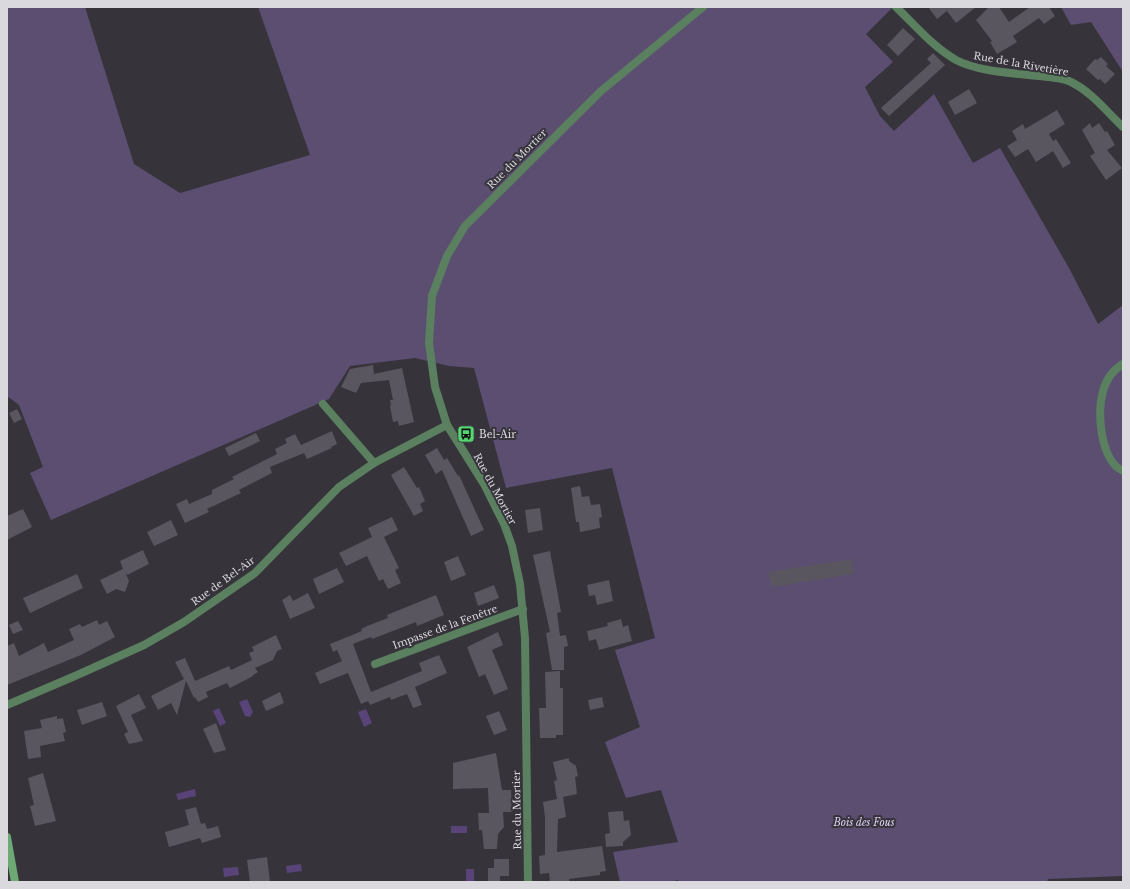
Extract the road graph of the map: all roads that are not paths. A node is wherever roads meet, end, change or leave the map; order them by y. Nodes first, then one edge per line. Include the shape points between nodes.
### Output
1 (703, 7) edge
2 (896, 7) edge
3 (1123, 127) edge
4 (1123, 364) edge
5 (323, 404) dead end
6 (447, 425) junction
7 (374, 463) junction
8 (1123, 471) edge
9 (523, 609) junction
10 (375, 664) dead end
11 (7, 705) edge
12 (7, 837) edge
13 (15, 882) edge
14 (528, 882) edge

1 - 6 street, Rue du Mortier via 601,91 465,226 447,256 432,296 429,343 435,387
2 - 3 street, Rue de la Rivetière via 937,47 956,60 994,71 1069,81 1090,95
4 - 8 street via 1109,376 1103,391 1101,408 1101,431 1105,447 1111,460
5 - 7 street
6 - 7 street, Rue de Bel-Air
6 - 9 street, Rue du Mortier via 484,484 504,524 512,546
7 - 11 street, Rue de Bel-Air via 339,487 255,573 184,622 144,645
9 - 10 street, Impasse de la Fenêtre
9 - 14 street, Rue du Mortier
12 - 13 street

